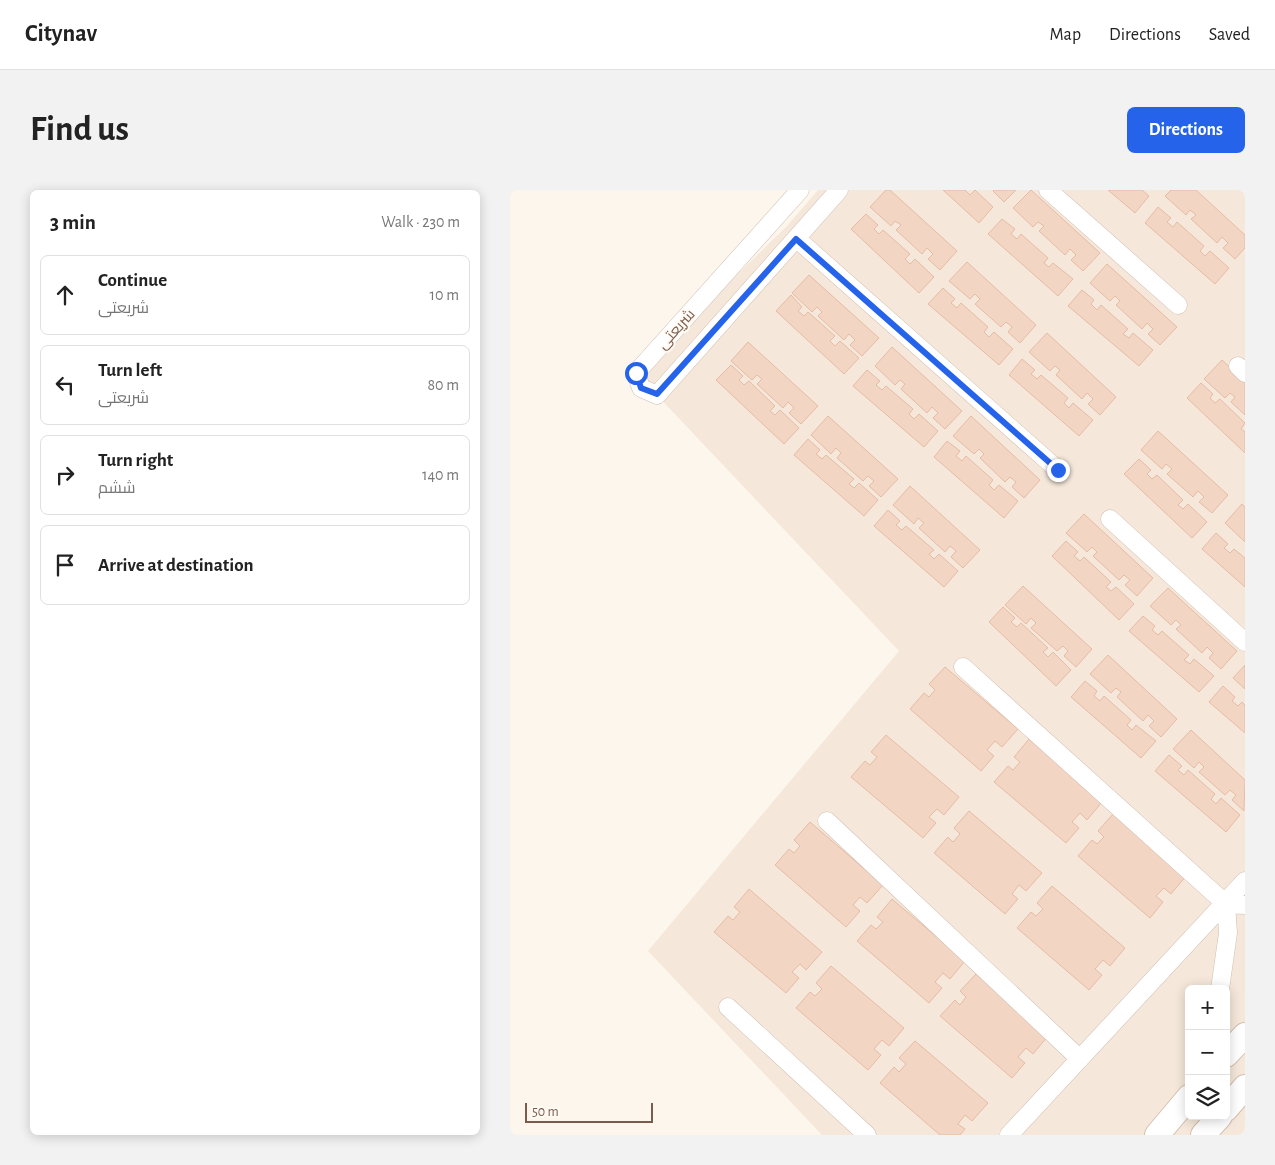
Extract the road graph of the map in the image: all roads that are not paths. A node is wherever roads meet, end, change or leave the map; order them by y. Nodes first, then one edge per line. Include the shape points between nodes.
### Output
1 (800, 190) edge
2 (839, 190) edge
3 (1048, 190) edge
4 (796, 239) junction
5 (1178, 305) dead end
6 (1058, 470) dead end
7 (1110, 519) dead end
8 (1245, 642) edge
9 (963, 666) dead end
10 (827, 821) dead end
11 (1245, 882) edge
12 (1226, 904) junction
13 (1245, 904) edge
14 (1221, 985) edge
15 (728, 1007) dead end
16 (1245, 1034) edge
17 (1230, 1051) edge
18 (1080, 1059) junction
19 (1245, 1087) edge
20 (1185, 1102) edge
21 (1230, 1104) edge
22 (1216, 1120) edge
23 (867, 1135) edge
24 (1009, 1135) edge
25 (1157, 1135) edge
26 (1203, 1135) edge

1 - 4 street, شریعتی via 636,373 641,388 657,394
2 - 4 street, شریعتی
3 - 5 street
4 - 6 street
7 - 8 street
9 - 12 street
10 - 18 street
11 - 12 street
12 - 13 street
12 - 14 street via 1228,933
12 - 18 street
15 - 23 street
16 - 17 main road
18 - 24 street
19 - 21 main road
20 - 25 main road
22 - 26 main road

